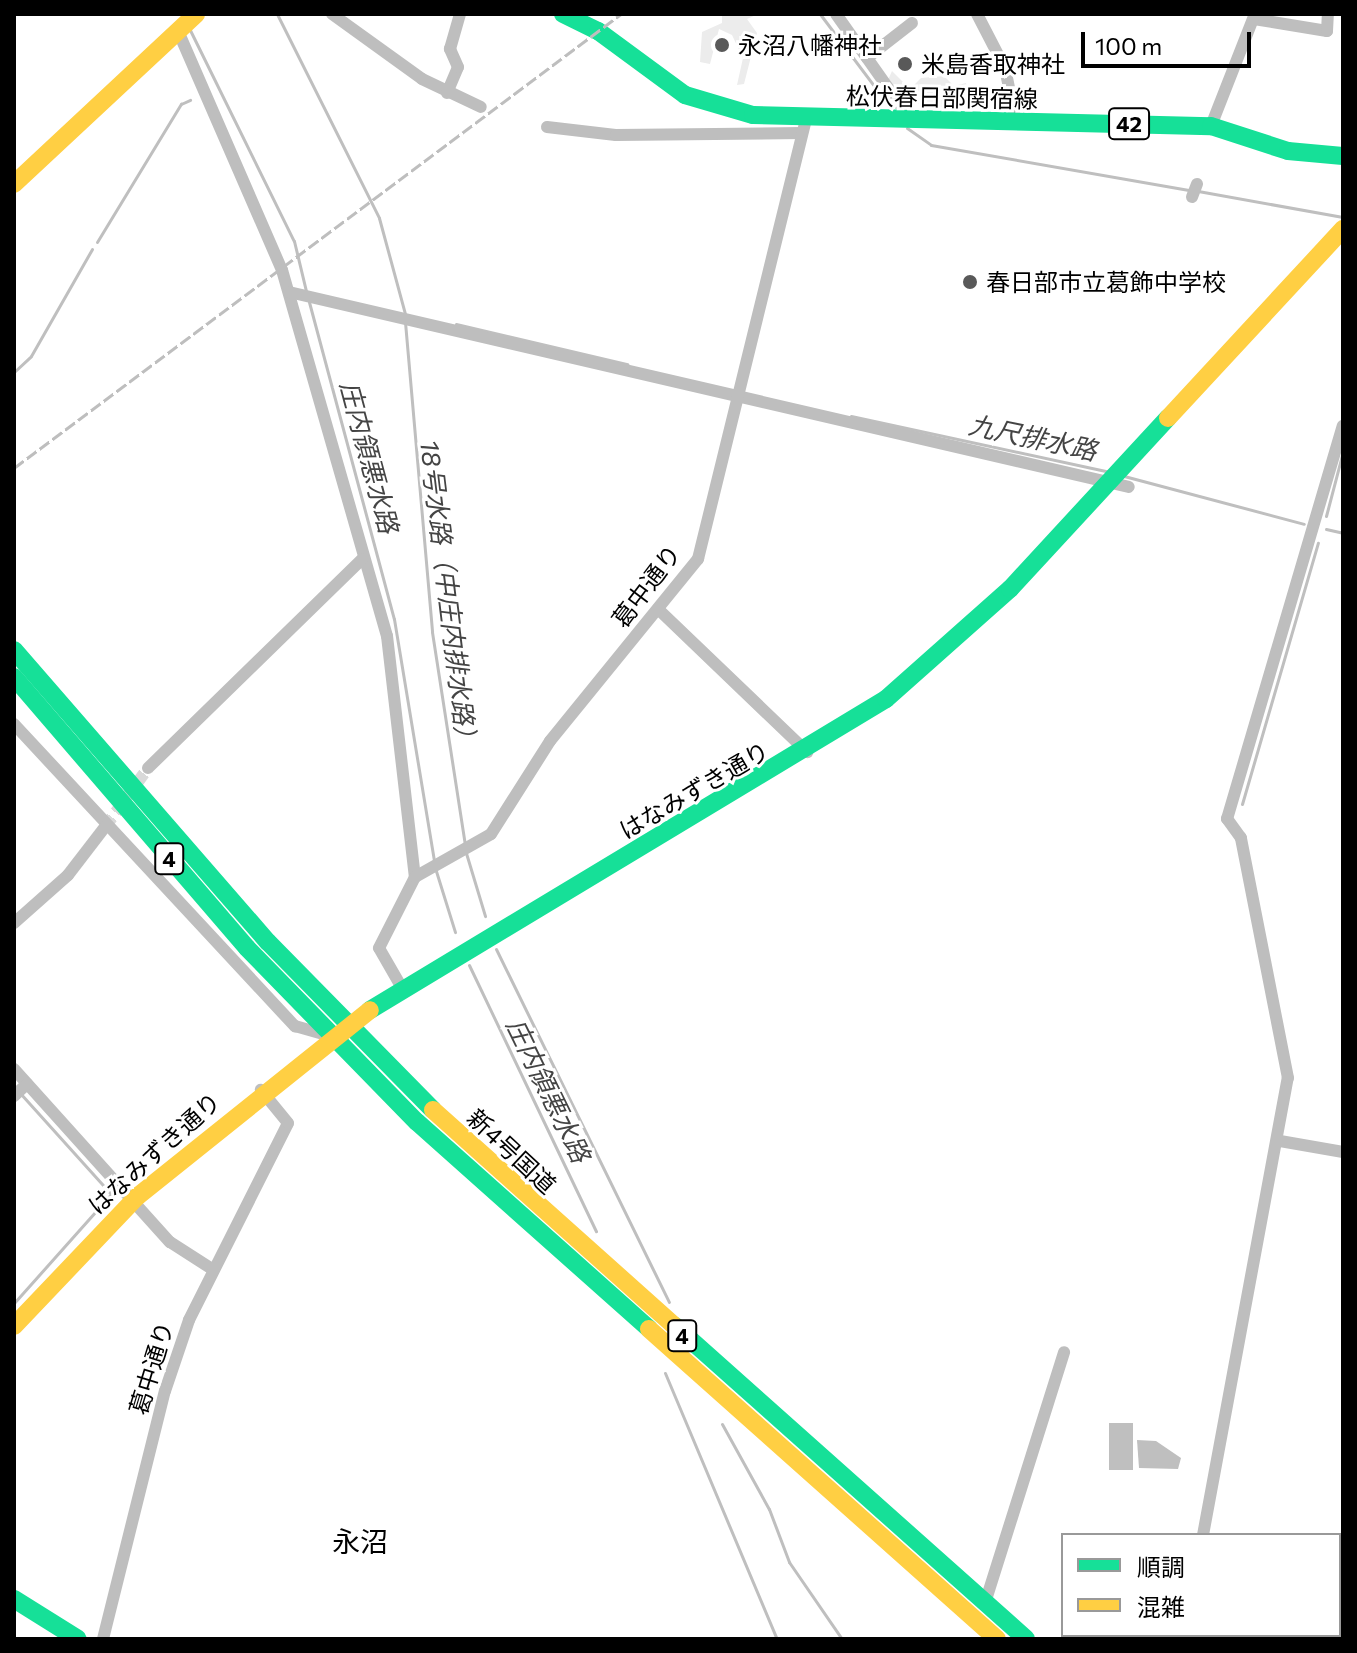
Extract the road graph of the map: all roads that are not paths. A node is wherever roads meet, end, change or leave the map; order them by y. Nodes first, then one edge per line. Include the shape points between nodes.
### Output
1 (196, 14) edge
2 (332, 14) edge
3 (460, 14) edge
4 (563, 14) edge
5 (836, 14) edge
6 (977, 14) edge
7 (1328, 14) edge
8 (1255, 16) edge
9 (912, 23) dead end
10 (178, 31) junction
11 (867, 58) junction
12 (447, 93) junction
13 (481, 107) dead end
14 (910, 119) junction
15 (1016, 122) junction
16 (804, 126) junction
17 (1211, 126) junction
18 (547, 127) dead end
19 (1343, 156) edge
20 (14, 184) edge
21 (1343, 230) edge
22 (294, 293) junction
23 (739, 397) junction
24 (1343, 426) edge
25 (1118, 479) junction
26 (362, 559) junction
27 (658, 609) junction
28 (14, 650) edge
29 (14, 677) edge
30 (14, 724) edge
31 (807, 752) junction
32 (148, 768) tunnel mouth
33 (105, 827) junction
34 (415, 877) junction
35 (14, 923) edge
36 (402, 988) junction
37 (347, 1024) junction
38 (330, 1036) junction
39 (14, 1069) edge
40 (27, 1084) junction
41 (261, 1090) junction
42 (14, 1096) edge
43 (1280, 1141) junction
44 (1343, 1152) edge
45 (131, 1202) junction
46 (212, 1269) junction
47 (14, 1326) edge
48 (1064, 1352) dead end
49 (1203, 1533) edge
50 (14, 1599) edge
51 (985, 1603) junction
52 (78, 1639) edge
53 (103, 1639) edge
54 (997, 1639) edge
55 (1026, 1639) edge

1 - 10 main road
2 - 12 street
3 - 12 street via 450,49 458,67
4 - 16 main road, 松伏春日部関宿線 / 42 via 704,104
5 - 11 street
6 - 15 street via 1005,68
7 - 8 street via 1327,31
8 - 17 street
9 - 11 street
10 - 20 main road
10 - 22 street
11 - 14 street
12 - 13 street
14 - 15 main road, 松伏春日部関宿線 / 42
14 - 16 main road, 松伏春日部関宿線 / 42
15 - 17 main road, 松伏春日部関宿線 / 42
16 - 18 street via 616,135
16 - 23 street, 葛中通り
17 - 19 main road, 松伏春日部関宿線 / 42 via 1288,151
21 - 25 main road, はなみずき通り
22 - 23 street
22 - 26 street
23 - 25 street
23 - 27 street, 葛中通り via 698,559
24 - 43 street via 1227,819 1241,838 1286,1059
25 - 31 main road, はなみずき通り via 940,654
26 - 32 street
26 - 34 street via 387,636
27 - 31 street
27 - 34 street, 葛中通り via 550,741 491,834
28 - 37 main road, 新4号国道 / 4
29 - 38 main road, 新4号国道 / 4
30 - 33 street
31 - 36 main road, はなみずき通り
33 - 35 street via 68,875
33 - 38 street via 295,1026
34 - 36 street via 379,948
36 - 37 main road, はなみずき通り
37 - 38 main road, はなみずき通り
37 - 51 main road, 新4号国道 / 4 via 548,1218
38 - 41 main road, はなみずき通り
38 - 54 main road, 新4号国道 / 4 via 503,1203
39 - 40 street
40 - 42 street
40 - 45 street
41 - 45 main road, はなみずき通り
41 - 46 street, 葛中通り via 286,1117 286,1127
43 - 44 street
43 - 49 street
45 - 46 street via 170,1242
45 - 47 main road, はなみずき通り
46 - 53 street, 葛中通り via 165,1391
48 - 51 street
50 - 52 main road
51 - 55 main road, 新4号国道 / 4

